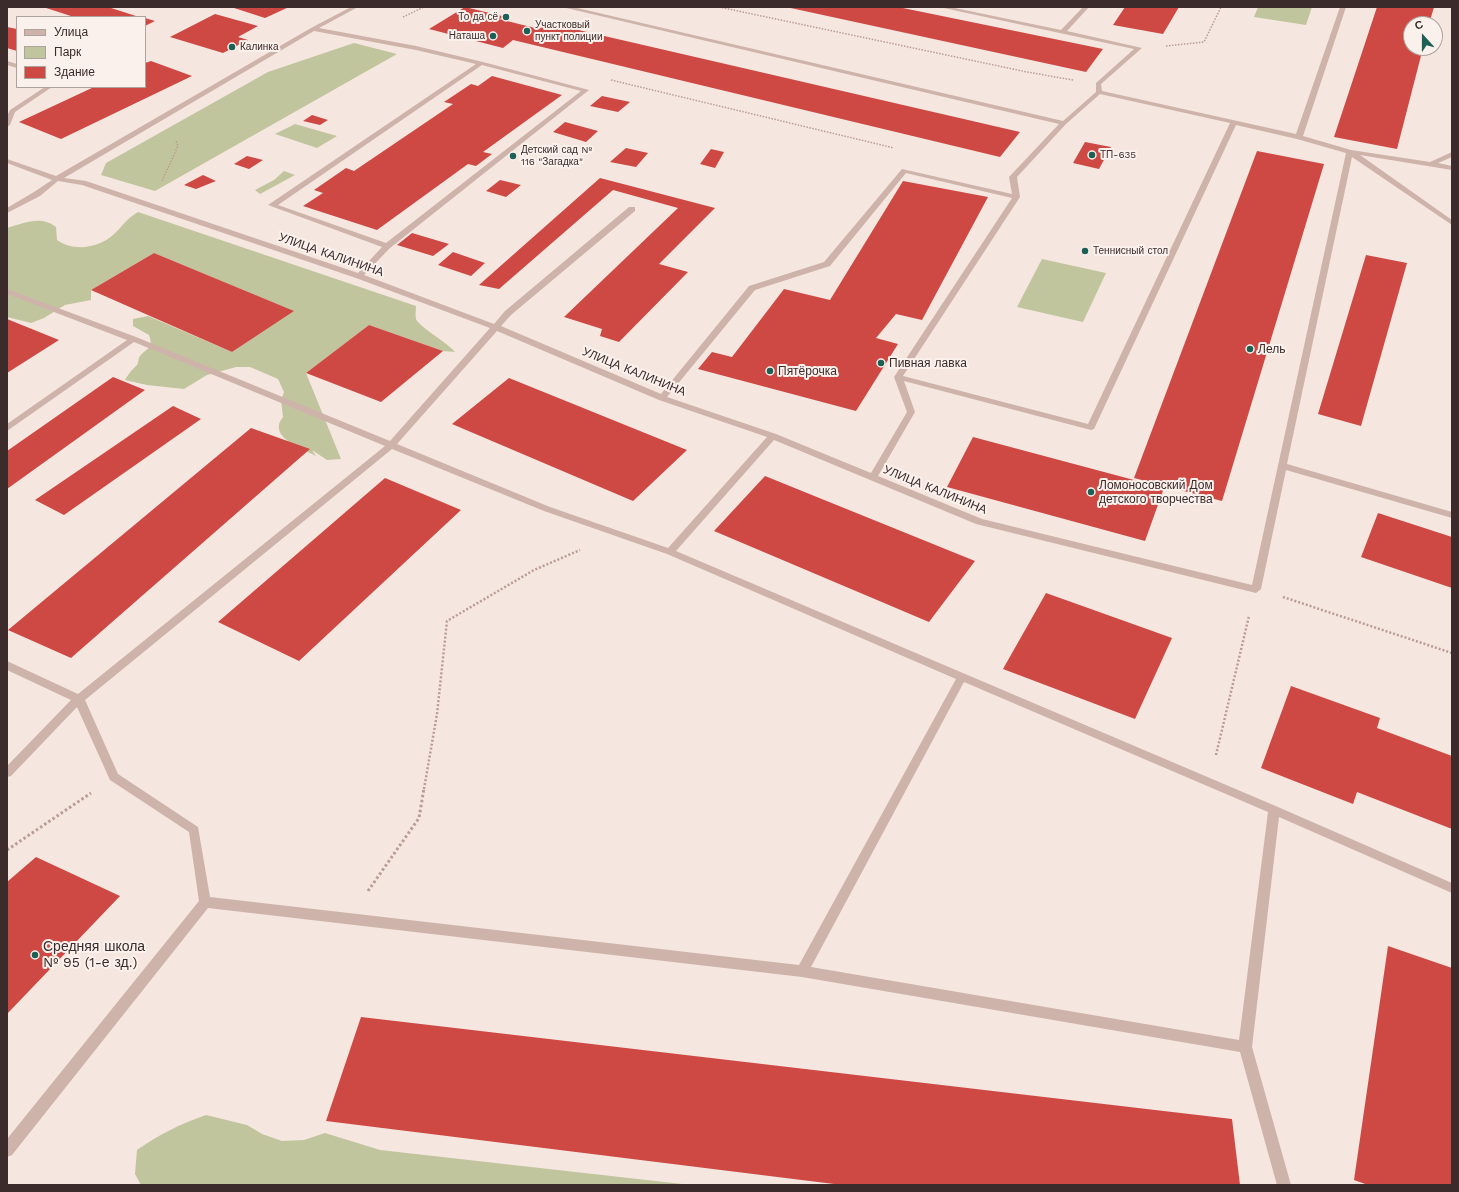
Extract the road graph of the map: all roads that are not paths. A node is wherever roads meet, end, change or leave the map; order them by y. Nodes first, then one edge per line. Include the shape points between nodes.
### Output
1 (355, 7) edge
2 (565, 7) edge
3 (942, 7) edge
4 (1086, 7) edge
5 (1343, 7) edge
6 (313, 29) junction
7 (1063, 32) junction
8 (481, 63) junction
9 (47, 88) edge
10 (1099, 92) junction
11 (1234, 122) junction
12 (1064, 124) junction
13 (7, 125) edge
14 (1299, 137) junction
15 (1350, 152) junction
16 (1452, 154) edge
17 (7, 161) edge
18 (1431, 164) junction
19 (1452, 168) edge
20 (57, 179) junction
21 (1016, 197) junction
22 (632, 209) dead end
23 (7, 211) edge
24 (1452, 223) edge
25 (387, 246) junction
26 (359, 276) junction
27 (7, 291) edge
28 (495, 327) junction
29 (133, 339) junction
30 (898, 377) junction
31 (662, 398) junction
32 (7, 428) edge
33 (773, 436) junction
34 (391, 445) junction
35 (1283, 466) junction
36 (873, 477) junction
37 (1452, 515) edge
38 (670, 552) junction
39 (7, 664) edge
40 (962, 677) junction
41 (79, 699) junction
42 (7, 773) edge
43 (1274, 810) junction
44 (1452, 888) edge
45 (205, 902) junction
46 (802, 971) junction
47 (1244, 1048) junction
48 (7, 1150) edge
49 (1284, 1185) edge

1 - 6 street
2 - 12 street
3 - 7 street
4 - 7 street
5 - 14 street
6 - 8 street
6 - 20 street
7 - 10 street via 1139,48 1098,84
8 - 25 street via 586,90
8 - 25 street via 272,205
9 - 13 street via 12,111
10 - 11 street
10 - 12 street
11 - 14 street
11 - 30 street via 1091,427
12 - 21 street via 1013,177
14 - 15 street
15 - 18 street
15 - 24 street
15 - 35 street
16 - 18 street
17 - 20 street, УЛИЦА КАЛИНИНА
18 - 19 street
20 - 23 street
20 - 26 street, УЛИЦА КАЛИНИНА via 83,183
21 - 30 street
21 - 31 street via 904,170 827,264 752,288
22 - 28 street via 508,313
25 - 26 street
26 - 28 street, УЛИЦА КАЛИНИНА
27 - 29 street
28 - 31 street, УЛИЦА КАЛИНИНА
28 - 34 street
29 - 32 street
29 - 34 street
30 - 36 street via 911,412
31 - 33 street, УЛИЦА КАЛИНИНА
33 - 36 street, УЛИЦА КАЛИНИНА
33 - 38 street
34 - 38 street via 547,509
34 - 41 street
35 - 36 street, УЛИЦА КАЛИНИНА via 1256,588 979,522
35 - 37 street
38 - 40 street
39 - 41 street
40 - 43 street
40 - 46 street
41 - 42 street
41 - 45 street via 114,777 194,830
43 - 44 street
43 - 47 street
45 - 46 street
45 - 48 street
46 - 47 street
47 - 49 street

